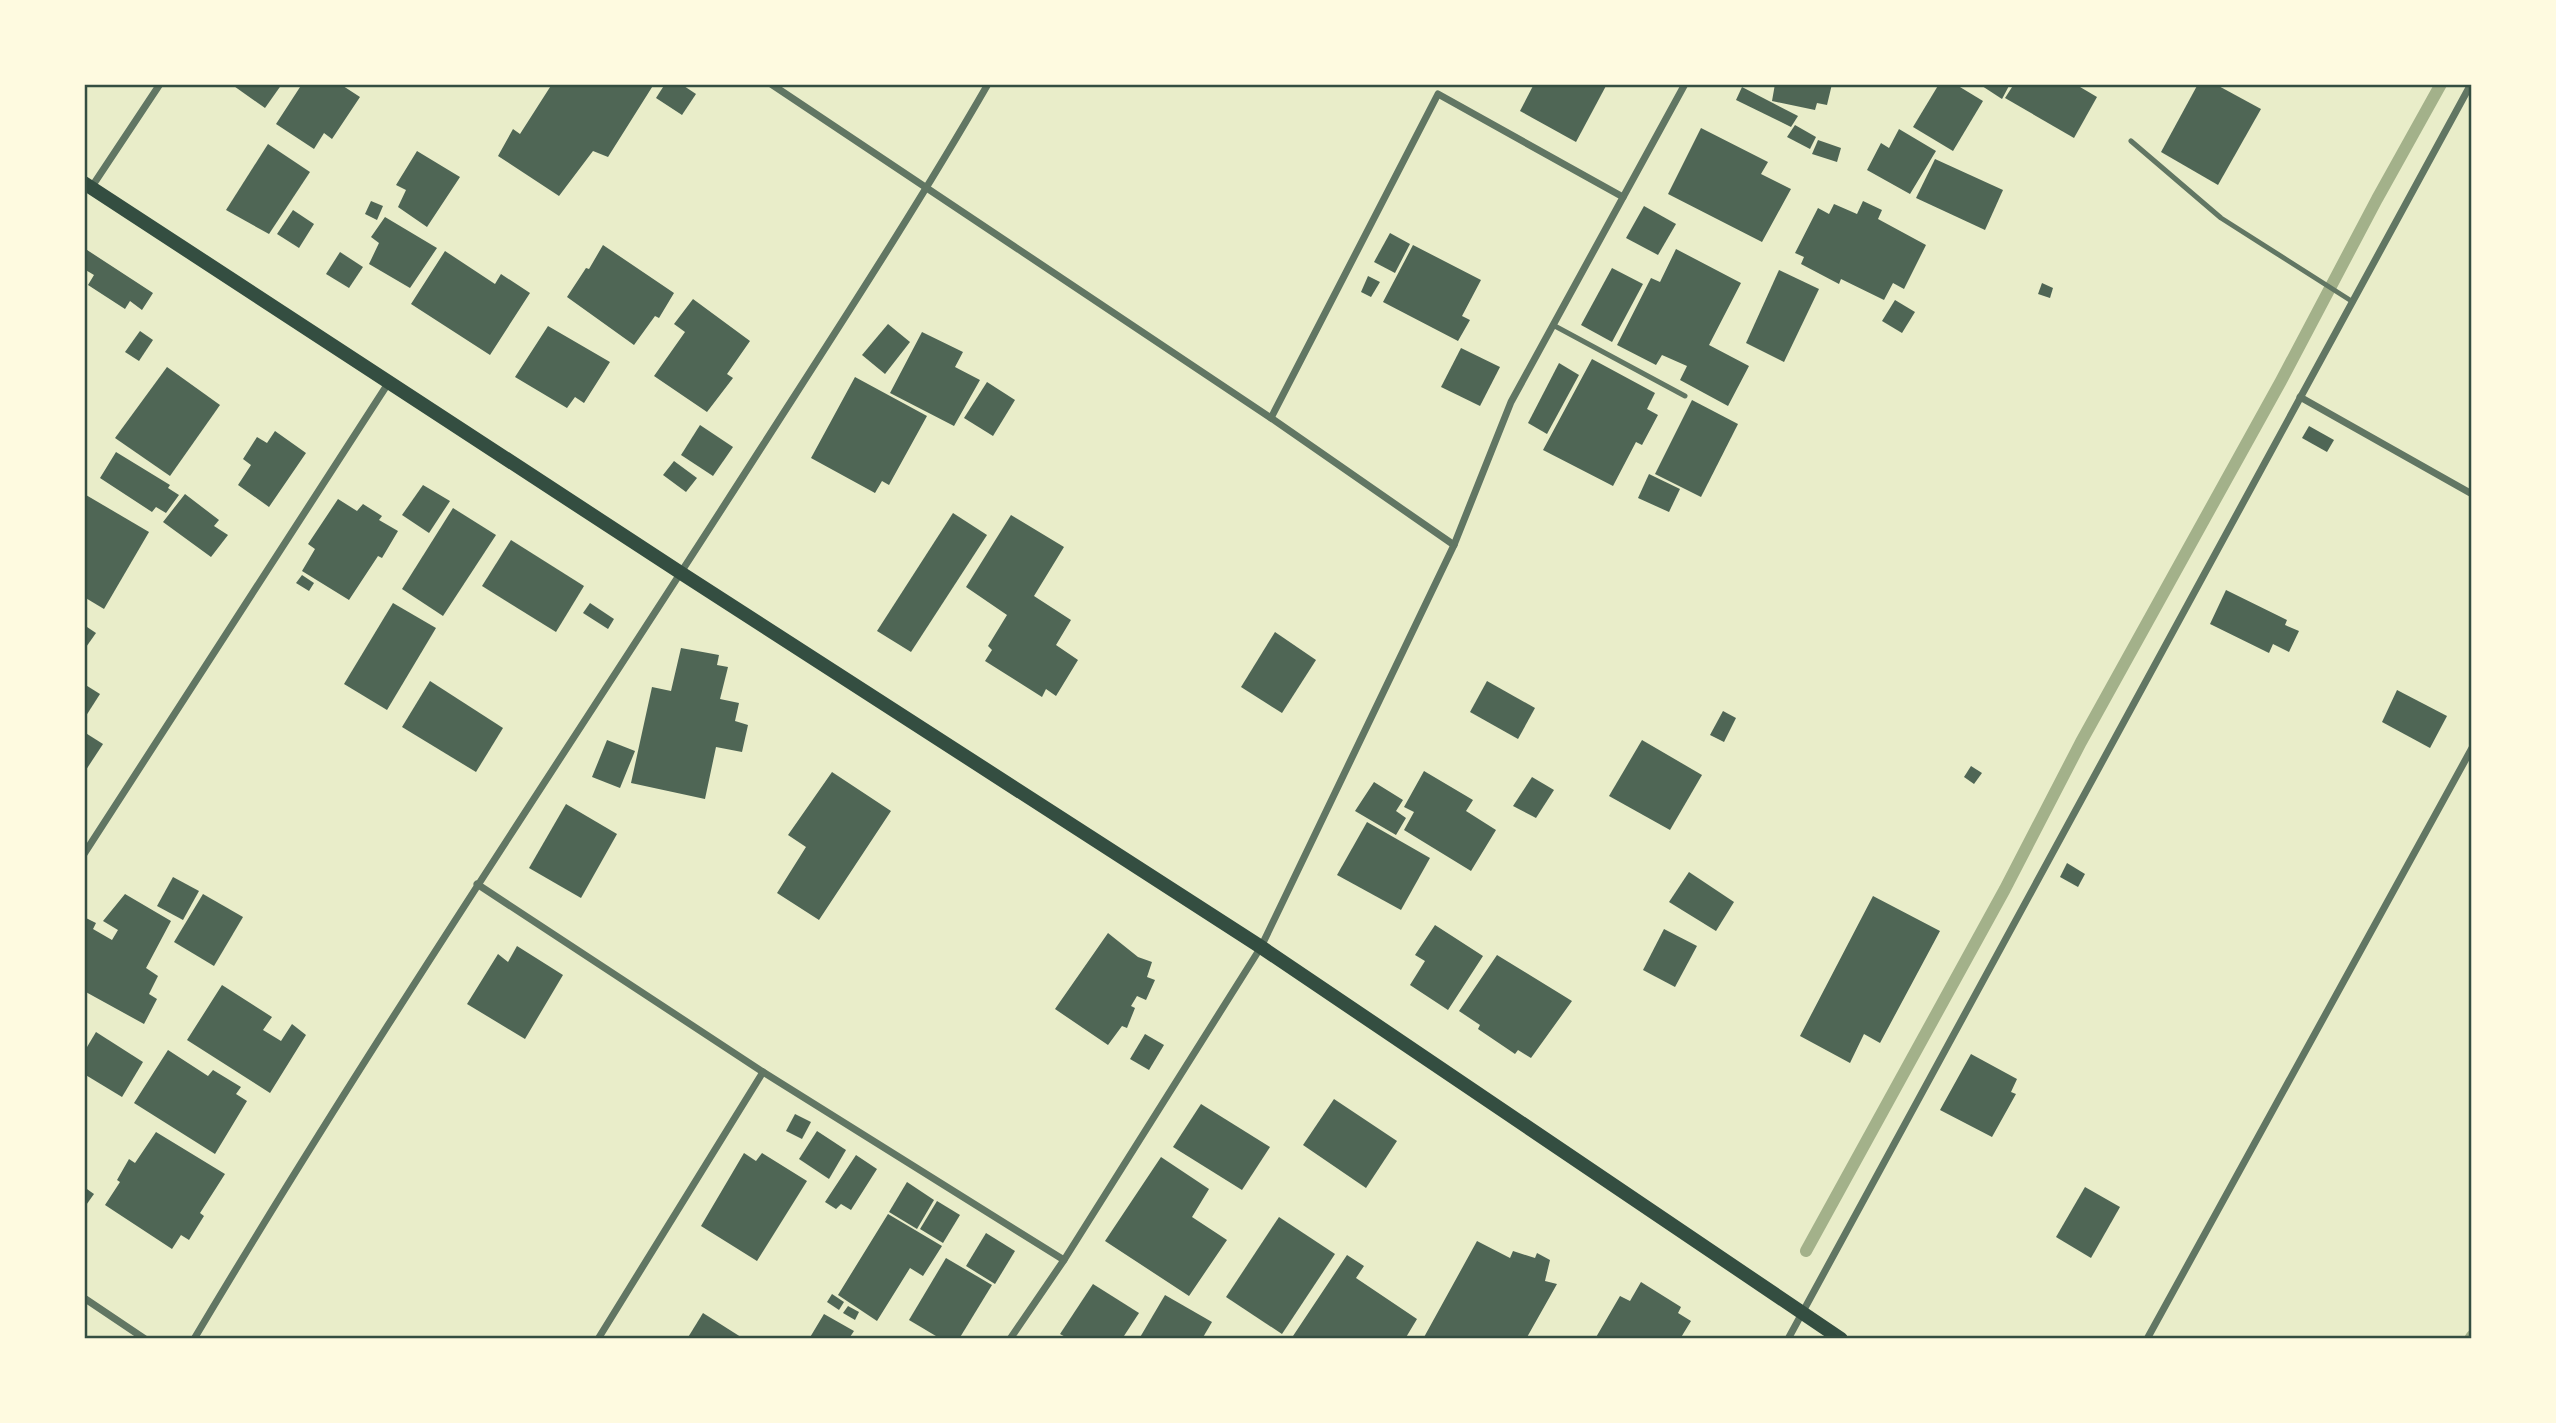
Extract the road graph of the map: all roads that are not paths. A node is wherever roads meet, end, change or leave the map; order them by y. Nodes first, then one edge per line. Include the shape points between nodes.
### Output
1 (160, 84) edge
2 (771, 84) edge
3 (988, 84) edge
4 (1444, 84) edge
5 (1685, 84) edge
6 (2471, 84) edge
7 (1438, 94) junction
8 (2131, 141) dead end
9 (88, 185) edge
10 (927, 188) junction
11 (1623, 197) junction
12 (2353, 302) junction
13 (1553, 325) junction
14 (389, 382) junction
15 (1685, 396) dead end
16 (2300, 397) junction
17 (1271, 418) junction
18 (2472, 494) edge
19 (1454, 545) junction
20 (681, 573) junction
21 (2472, 748) edge
22 (84, 854) edge
23 (477, 884) junction
24 (1261, 947) junction
25 (763, 1072) junction
26 (1064, 1260) junction
27 (84, 1298) edge
28 (1802, 1314) junction
29 (1013, 1338) edge
30 (145, 1339) edge
31 (194, 1339) edge
32 (598, 1339) edge
33 (1788, 1339) edge
34 (1841, 1339) edge
35 (2147, 1339) edge

1 - 9 street
2 - 10 street
3 - 10 street
4 - 7 street
5 - 11 street
6 - 12 street
7 - 11 street
7 - 17 street
8 - 12 lane via 2221,218
9 - 14 main road
10 - 17 street
10 - 20 street
11 - 13 street
12 - 16 street
13 - 15 lane
13 - 19 street via 1511,402
14 - 20 main road
14 - 22 street
16 - 18 street
16 - 28 street
17 - 19 street
19 - 24 street
20 - 23 street
20 - 24 main road
21 - 35 street
23 - 25 street
23 - 31 street
24 - 26 street
24 - 28 main road
25 - 26 street
25 - 32 street
26 - 29 street
27 - 30 street
28 - 33 street
28 - 34 main road

